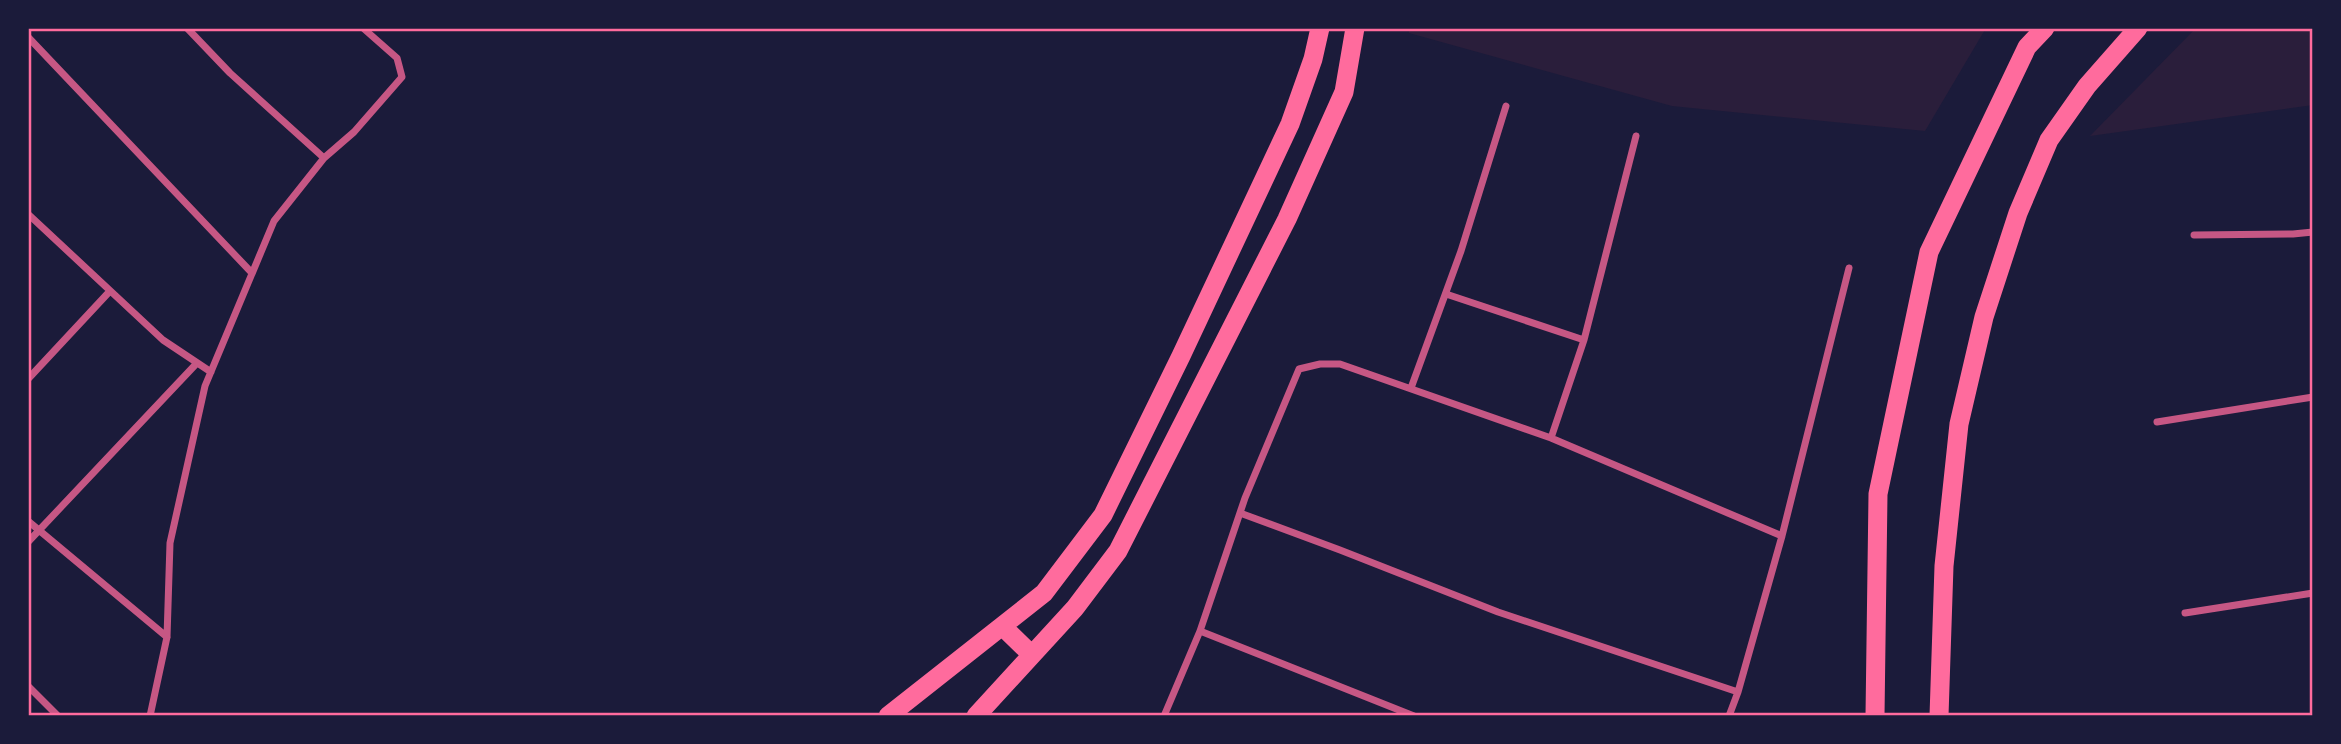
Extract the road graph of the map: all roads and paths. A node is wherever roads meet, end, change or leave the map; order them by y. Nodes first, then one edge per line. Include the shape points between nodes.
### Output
1 (187, 28) edge
2 (363, 28) edge
3 (1320, 28) edge
4 (1355, 28) edge
5 (2045, 28) edge
6 (2138, 28) edge
7 (28, 37) edge
8 (1506, 106) dead end
9 (1636, 136) dead end
10 (324, 158) junction
11 (28, 214) edge
12 (2313, 232) edge
13 (2194, 235) dead end
14 (1849, 268) dead end
15 (252, 273) junction
16 (110, 291) junction
17 (1446, 294) junction
18 (1584, 340) junction
19 (197, 363) junction
20 (211, 372) junction
21 (28, 379) edge
22 (1410, 388) junction
23 (2313, 397) edge
24 (2157, 422) dead end
25 (1551, 438) junction
26 (1240, 513) junction
27 (28, 521) edge
28 (39, 531) junction
29 (1783, 536) junction
30 (28, 542) edge
31 (2313, 593) edge
32 (2185, 613) dead end
33 (1002, 626) junction
34 (1200, 631) junction
35 (167, 638) junction
36 (1031, 654) junction
37 (28, 686) edge
38 (1738, 692) junction
39 (58, 716) edge
40 (150, 716) edge
41 (888, 716) edge
42 (976, 716) edge
43 (1164, 716) edge
44 (1414, 716) edge
45 (1729, 716) edge
46 (1875, 716) edge
47 (1938, 716) edge

1 - 10 street
2 - 10 street via 397,58 402,77 354,132
3 - 33 highway via 1290,124 1103,515 1044,593
4 - 36 highway via 1344,92 1287,219 1183,427 1118,551 1075,608
5 - 46 highway via 2027,47 1929,253 1878,494
6 - 47 highway via 2087,86 2049,140 2018,214 1984,317 1959,424 1944,566
7 - 15 street
8 - 17 street
9 - 18 street
10 - 15 street via 274,221
11 - 16 street
12 - 13 street
14 - 29 street
15 - 20 street
16 - 19 street via 163,340
16 - 21 street
17 - 18 street
17 - 22 street
18 - 25 street
19 - 20 street
19 - 28 street
20 - 35 street via 170,543
22 - 25 street
22 - 26 street via 1340,363 1298,369
23 - 24 street
25 - 29 street
26 - 34 street
26 - 38 street via 1498,612
27 - 28 street
28 - 30 street
28 - 35 street
29 - 38 street
31 - 32 street
33 - 36 highway
33 - 41 highway
34 - 43 street
34 - 44 street
35 - 40 street
36 - 42 highway
37 - 39 street
38 - 45 street

